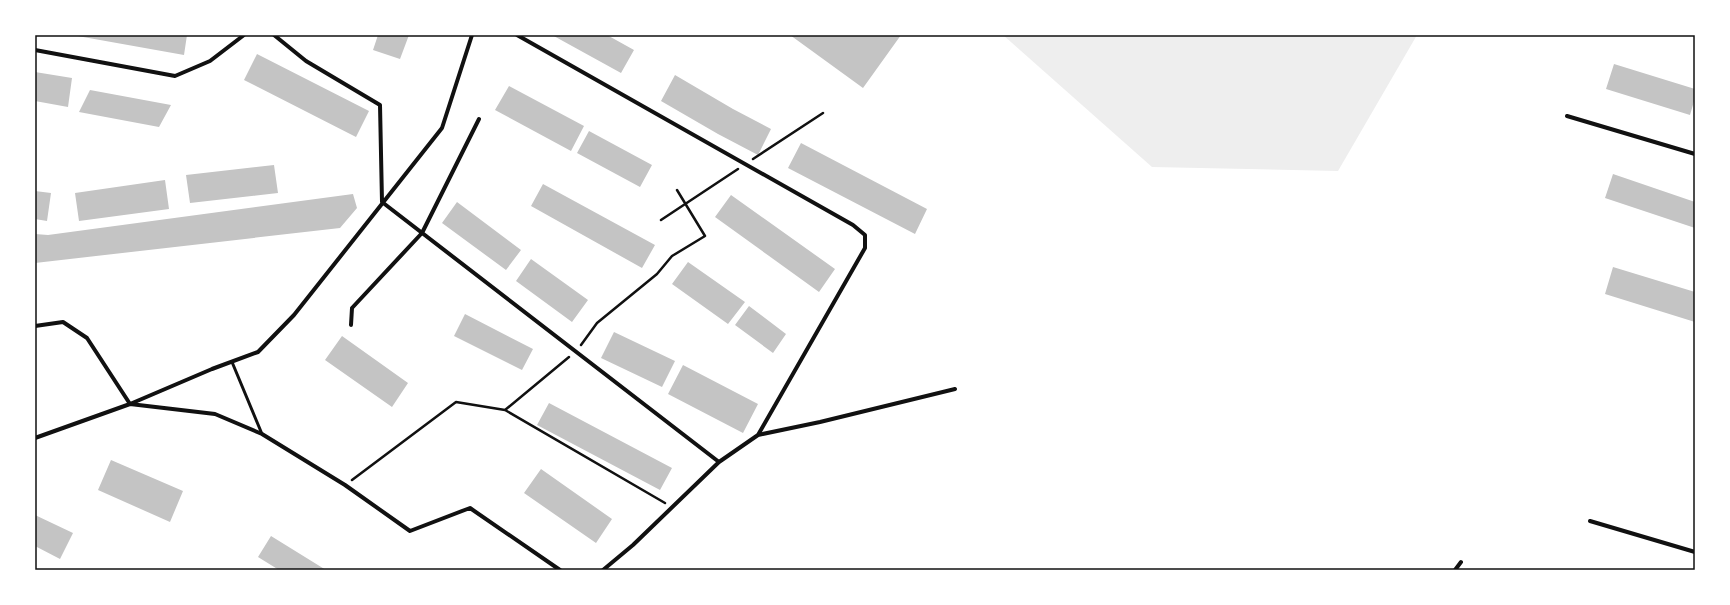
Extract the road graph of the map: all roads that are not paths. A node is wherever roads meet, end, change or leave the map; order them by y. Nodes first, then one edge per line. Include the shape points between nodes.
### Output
1 (244, 35) edge
2 (274, 35) edge
3 (472, 35) edge
4 (517, 35) edge
5 (35, 50) edge
6 (1567, 116) dead end
7 (479, 119) dead end
8 (1695, 154) edge
9 (382, 202) junction
10 (422, 233) junction
11 (350, 325) dead end
12 (35, 326) edge
13 (232, 362) junction
14 (955, 389) dead end
15 (130, 404) junction
16 (262, 434) junction
17 (758, 435) junction
18 (35, 438) edge
19 (719, 462) junction
20 (1590, 521) dead end
21 (1695, 552) edge
22 (1461, 562) dead end
23 (560, 570) edge
24 (603, 570) edge
25 (1455, 570) edge

1 - 5 street via 210,61 175,76
2 - 9 street via 306,60 380,105
3 - 9 street via 442,128
4 - 17 street via 865,235 865,248
6 - 8 street
7 - 10 street
9 - 10 street
9 - 13 street via 294,315 258,352
10 - 11 street via 352,308
10 - 19 street
12 - 15 street via 63,322 87,338
13 - 15 street
13 - 16 lane
14 - 17 street
15 - 16 street via 215,414
15 - 18 street
16 - 23 street via 345,485 410,531 470,508
17 - 19 street
19 - 24 street via 633,545
20 - 21 street
22 - 25 street

